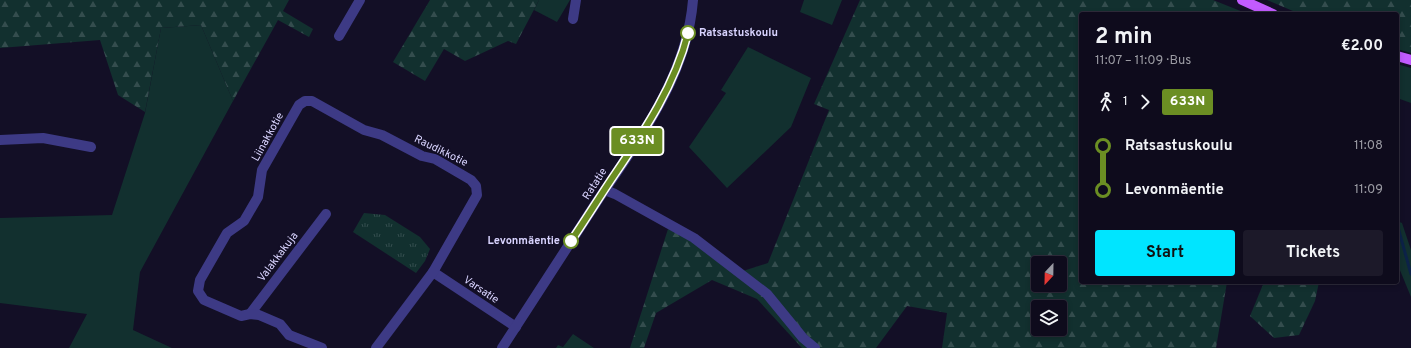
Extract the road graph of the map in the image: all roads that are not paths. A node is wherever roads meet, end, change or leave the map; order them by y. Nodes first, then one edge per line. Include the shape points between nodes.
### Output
1 (360, 0) edge
2 (576, 0) edge
3 (693, 0) edge
4 (1242, 0) edge
5 (1269, 12) edge
6 (573, 19) dead end
7 (339, 36) dead end
8 (1399, 57) edge
9 (1411, 60) edge
10 (305, 101) joint
11 (0, 140) edge
12 (90, 148) dead end
13 (605, 190) junction
14 (326, 214) dead end
15 (433, 272) junction
16 (250, 314) junction
17 (516, 327) junction
18 (322, 348) edge
19 (376, 348) edge
20 (502, 348) edge
21 (815, 348) edge

1 - 7 street
2 - 6 street
3 - 13 street, Ratatie via 692,19 676,71 632,150
4 - 5 main road
8 - 9 main road
10 - 15 street, Raudikkotie via 312,101 364,130 382,135 422,156 435,159 474,183 477,195
10 - 16 street, Liinakkotie via 299,105 262,170 258,197 244,221 227,233 200,280 198,291 204,300 241,316
11 - 12 street via 43,138
13 - 17 street, Ratatie
13 - 21 street via 694,238 767,294 803,338
14 - 16 street, Valakkakuja
15 - 17 street, Varsatie
15 - 19 street
16 - 18 street, Liinakkotie via 280,324 289,335
17 - 20 street, Ratatie

